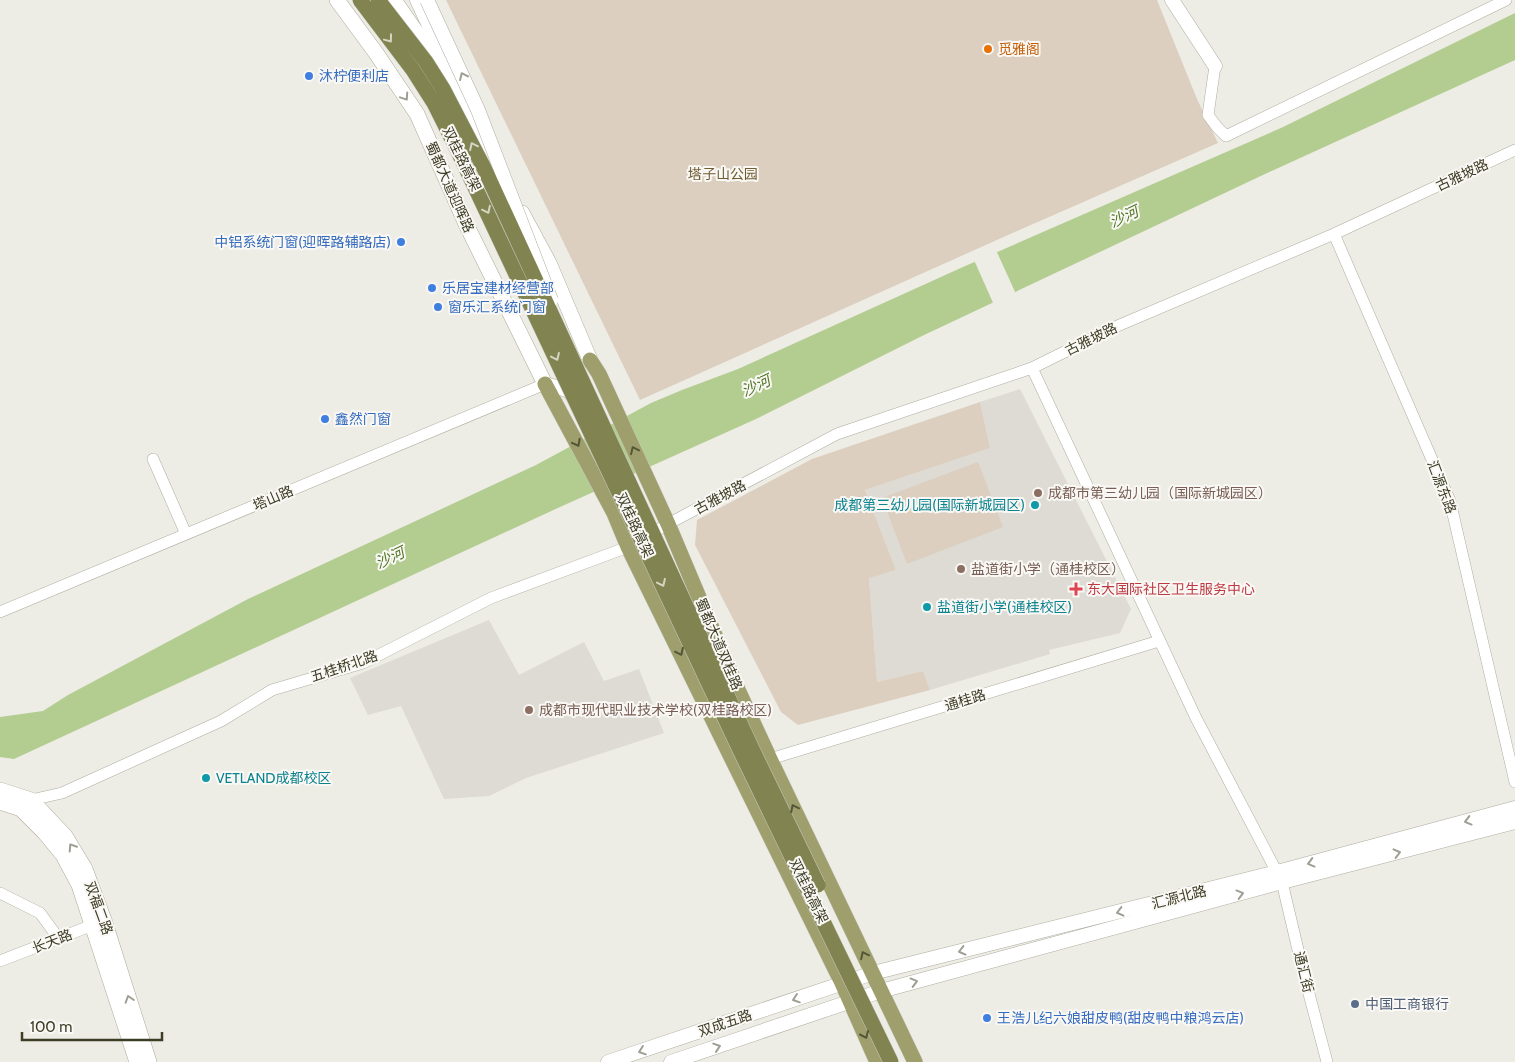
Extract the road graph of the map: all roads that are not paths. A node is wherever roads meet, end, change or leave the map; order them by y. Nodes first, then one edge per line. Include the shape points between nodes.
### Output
1 (337, 0) edge
2 (360, 0) edge
3 (378, 0) edge
4 (394, 0) edge
5 (417, 0) edge
6 (427, 0) edge
7 (1172, 0) edge
8 (1506, 0) edge
9 (1215, 66) joint
10 (446, 75) junction
11 (1515, 150) edge
12 (1334, 234) junction
13 (590, 360) junction
14 (575, 366) junction
15 (1032, 368) junction
16 (545, 384) junction
17 (153, 458) dead end
18 (668, 524) junction
19 (186, 534) junction
20 (628, 548) junction
21 (0, 612) edge
22 (1160, 641) junction
23 (770, 759) junction
24 (1515, 782) edge
25 (0, 790) edge
26 (0, 802) edge
27 (26, 804) junction
28 (1515, 808) edge
29 (1515, 822) edge
30 (1280, 877) junction
31 (0, 893) edge
32 (98, 923) junction
33 (59, 939) junction
34 (0, 961) edge
35 (873, 973) junction
36 (842, 983) junction
37 (881, 991) junction
38 (851, 1002) junction
39 (137, 1062) edge
40 (149, 1062) edge
41 (608, 1062) edge
42 (671, 1062) edge
43 (877, 1062) edge
44 (891, 1062) edge
45 (902, 1062) edge
46 (915, 1062) edge
47 (1326, 1062) edge

1 -> 16 main road, 蜀都大道迎晖路 via 417,114 466,224
2 -> 44 highway, 双桂路高架, bridge via 413,70 458,150
14 -> 3 highway, 双桂路高架, bridge via 455,110 426,62
4 - 10 main road
5 - 10 street via 441,50
14 -> 6 street, bridge via 478,110
7 - 9 street
8 - 9 street via 1226,136 1208,115
10 - 13 main road via 549,263
11 - 12 street, 古雅坡路
12 - 15 street, 古雅坡路 via 1114,327
12 - 24 street, 汇源东路 via 1450,501
13 - 16 street via 590,370 574,386
18 -> 13 main road, 蜀都大道双桂路
14 - 45 highway, 双桂路高架, bridge via 752,749
15 - 18 street, 古雅坡路 via 837,434
15 - 22 street, 通汇街
16 - 18 street, bridge via 567,390 582,404 630,503 648,523
16 - 19 street, 塔山路
16 -> 20 main road via 614,513
17 - 19 street
18 - 20 street, 五桂桥北路
18 - 23 main road, 蜀都大道双桂路
19 - 21 street, 塔山路
20 - 27 street, 五桂桥北路 via 491,598 363,663 272,690 221,721 62,792
20 -> 36 main road
22 - 23 street, 通桂路
22 - 30 street, 通汇街 via 1196,718
35 -> 23 main road, 蜀都大道双桂路
25 - 27 main road, 双福二路
26 - 27 main road, 双福二路
27 - 32 main road, 双福二路 via 65,836 75,850 85,869
28 -> 30 street, 汇源北路
30 -> 29 street, 汇源北路
30 -> 35 street, 汇源北路
37 -> 30 street, 汇源北路
30 - 47 street, 通汇街
31 - 33 street via 40,913
32 - 33 street, 长天路
32 - 39 main road, 双福二路
40 -> 32 main road, 双福二路
33 - 34 street, 长天路
35 - 36 street, 汇源北路
35 - 37 main road, 蜀都大道双桂路
36 - 38 main road
36 -> 41 street, 双成五路
37 - 38 street, 汇源北路
37 - 46 main road, 蜀都大道双桂路
42 -> 38 street, 双成五路
38 -> 43 main road

